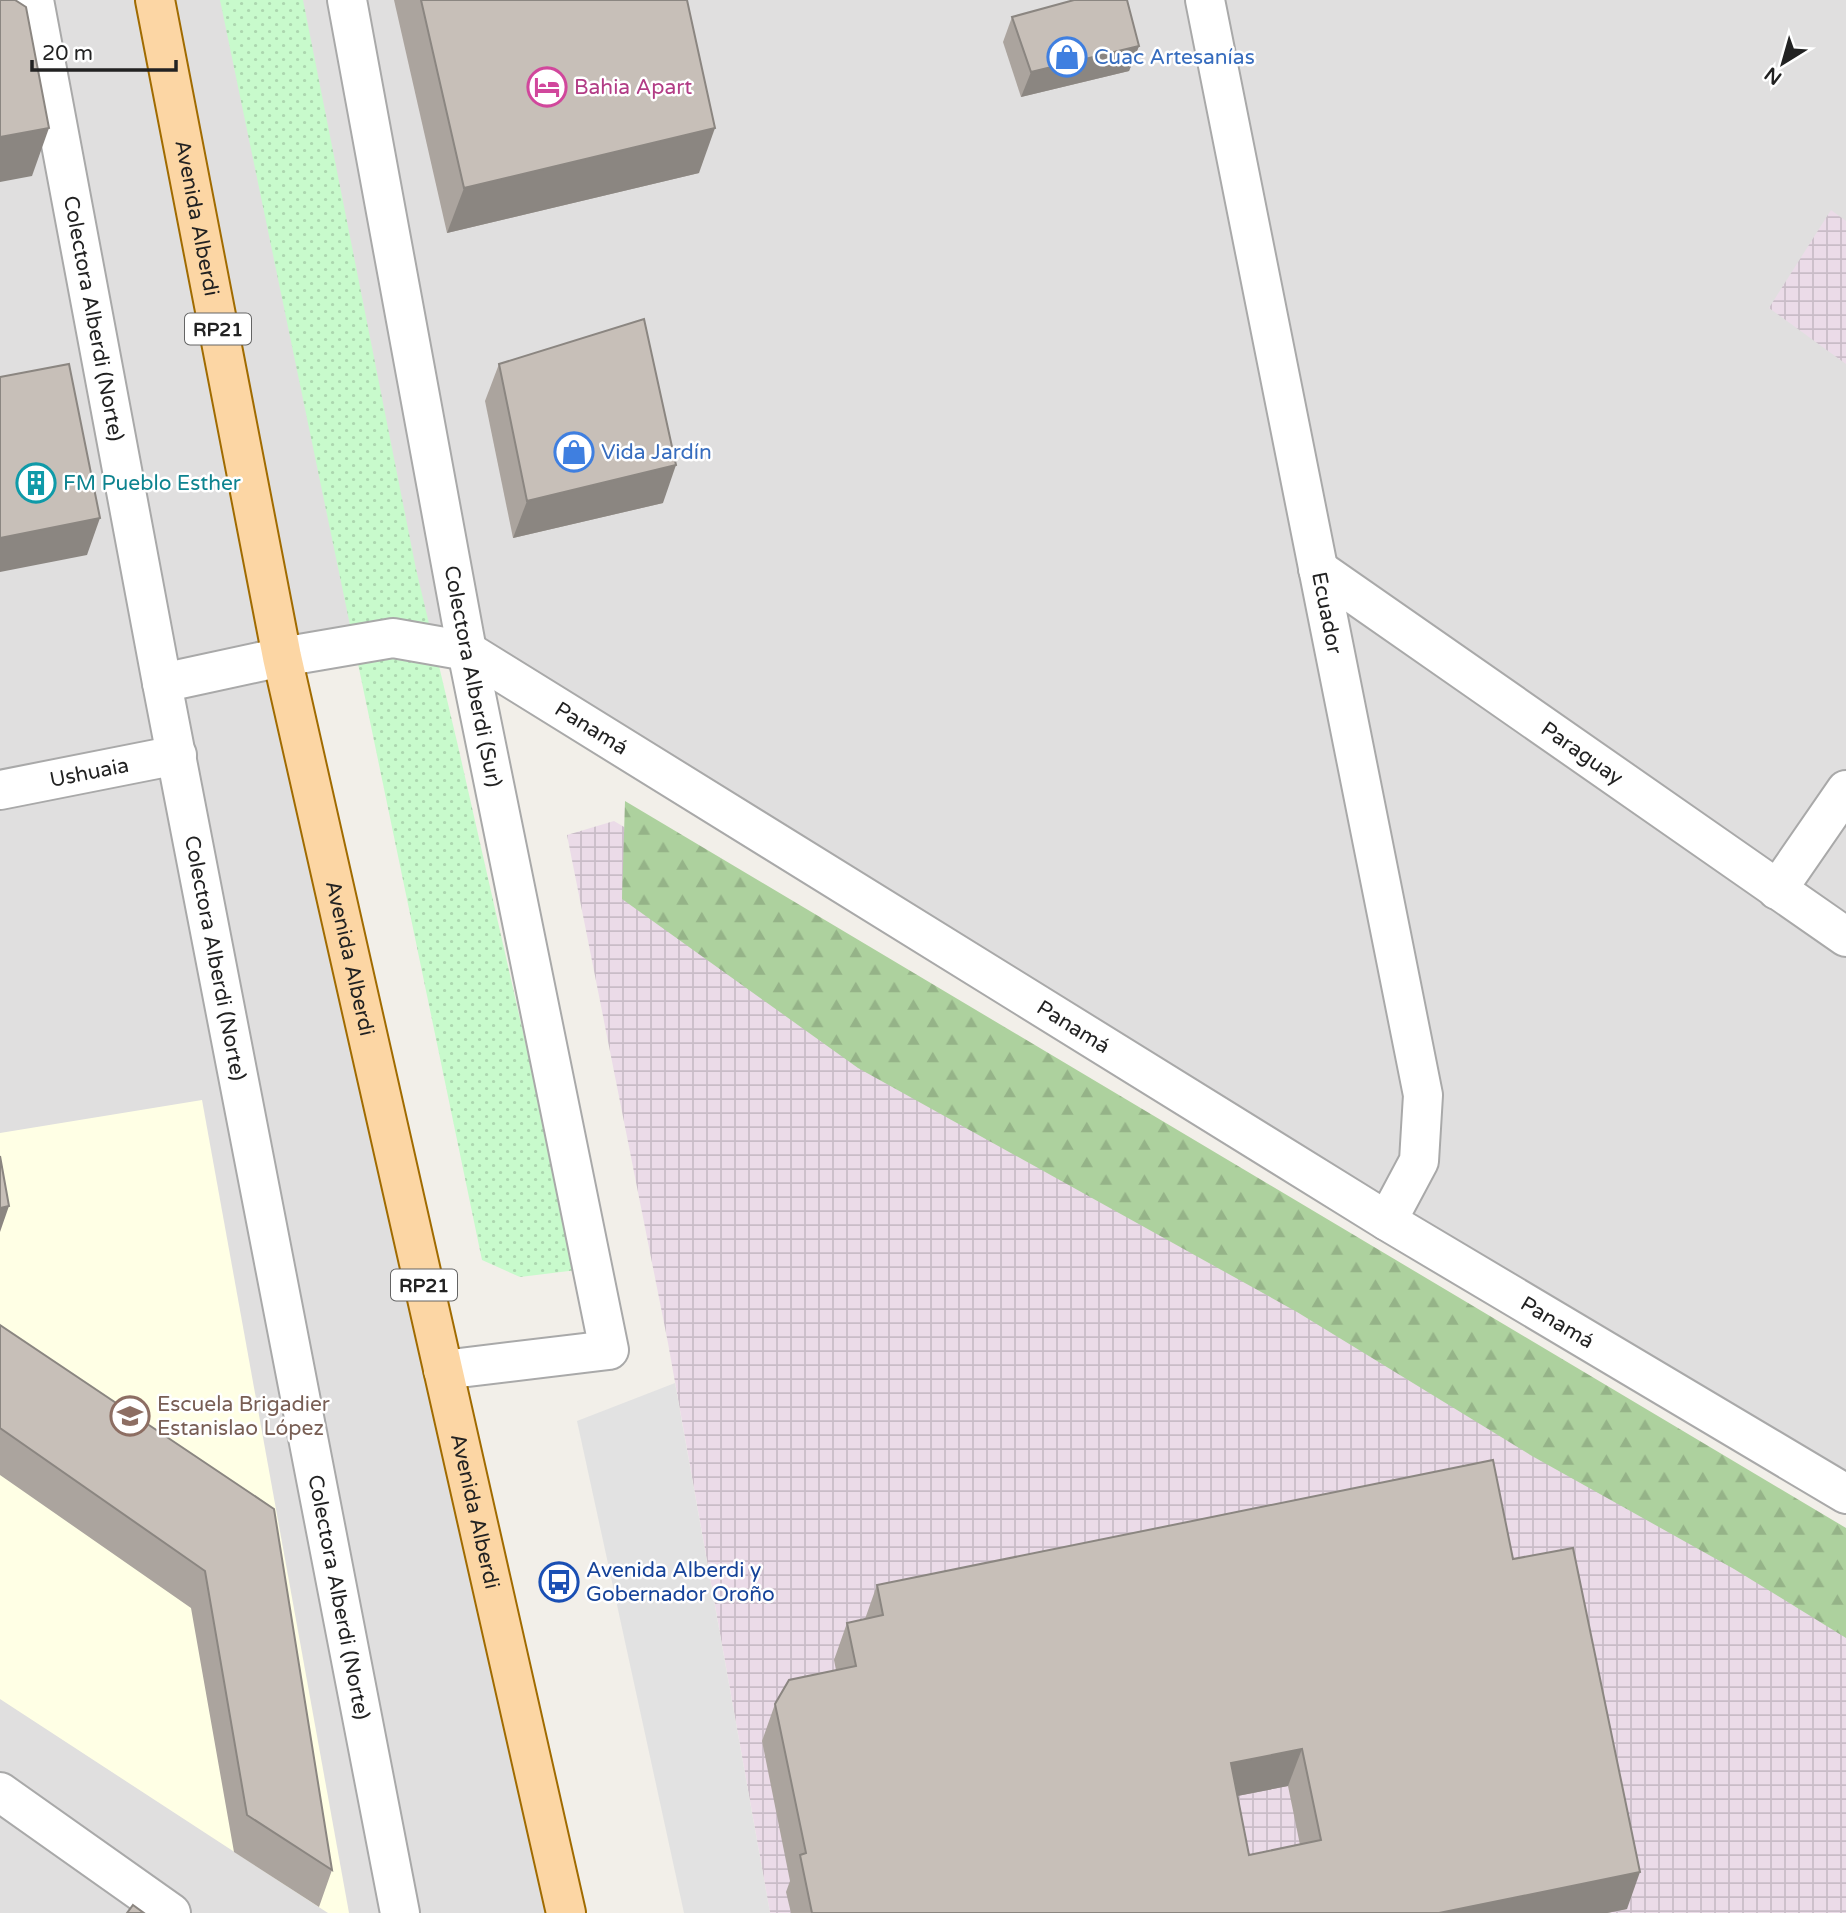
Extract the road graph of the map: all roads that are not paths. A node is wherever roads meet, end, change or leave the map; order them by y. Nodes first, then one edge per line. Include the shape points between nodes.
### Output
1 (34, 0) edge
2 (155, 0) edge
3 (347, 0) edge
4 (1205, 0) edge
5 (1318, 569) junction
6 (467, 651) junction
7 (282, 657) junction
8 (162, 683) junction
9 (177, 754) junction
10 (0, 790) edge
11 (1846, 790) edge
12 (1777, 890) junction
13 (1846, 937) edge
14 (1387, 1222) junction
15 (443, 1370) junction
16 (1846, 1494) edge
17 (0, 1792) edge
18 (171, 1913) edge
19 (400, 1913) edge
20 (566, 1913) edge

1 - 8 street, Colectora Alberdi (Norte)
2 - 7 main road, Avenida Alberdi / RP21
3 - 6 street, Colectora Alberdi (Sur)
4 - 5 street, Ecuador
5 - 12 street, Paraguay
5 - 14 street, Ecuador via 1423,1095 1419,1161
6 - 7 street, Panamá via 393,638
6 - 14 street, Panamá
6 - 15 street, Colectora Alberdi (Sur) via 610,1350
7 - 8 street, Panamá
7 - 15 main road, Avenida Alberdi / RP21
8 - 9 street, Colectora Alberdi (Norte)
9 - 10 street, Ushuaia
9 - 19 street, Colectora Alberdi (Norte)
11 - 12 street
12 - 13 street, Paraguay
14 - 16 street, Panamá
15 - 20 main road, Avenida Alberdi / RP21
17 - 18 street

